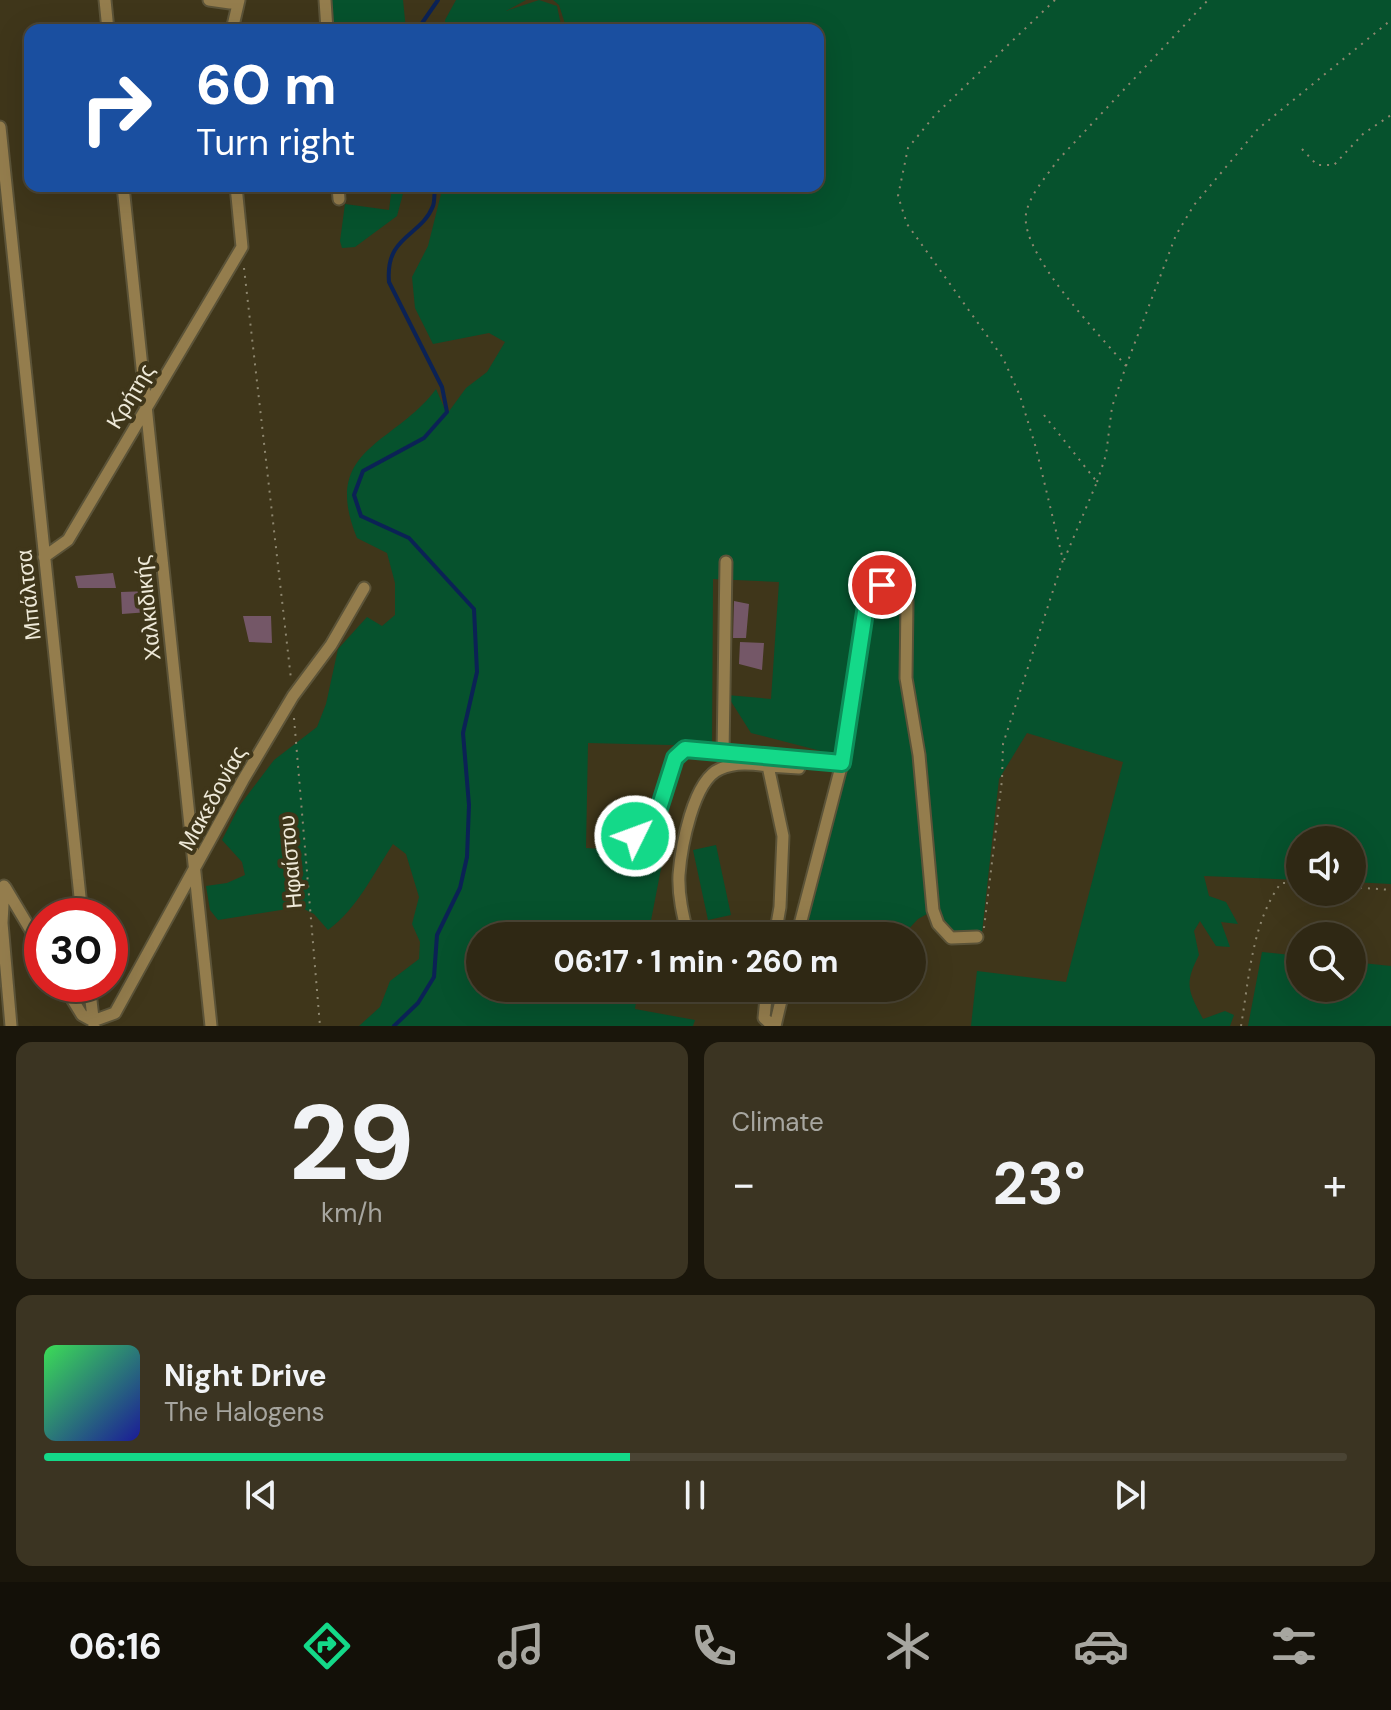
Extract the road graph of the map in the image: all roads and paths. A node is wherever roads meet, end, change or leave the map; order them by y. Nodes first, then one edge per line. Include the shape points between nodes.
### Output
1 (105, 0) edge
2 (209, 0) edge
3 (238, 0) edge
4 (325, 0) edge
5 (1055, 0) edge
6 (1208, 0) edge
7 (1391, 20) edge
8 (107, 24) edge
9 (233, 24) edge
10 (327, 24) edge
11 (1391, 115) edge
12 (0, 127) edge
13 (1302, 149) dead end
14 (124, 192) edge
15 (237, 192) edge
16 (338, 192) edge
17 (339, 199) dead end
18 (242, 247) junction
19 (15, 284) junction
20 (0, 286) edge
21 (1126, 366) junction
22 (146, 409) junction
23 (1044, 415) dead end
24 (1097, 482) junction
25 (44, 557) junction
26 (1063, 560) junction
27 (726, 562) dead end
28 (364, 588) dead end
29 (293, 696) junction
30 (723, 754) junction
31 (842, 763) junction
32 (768, 766) junction
33 (799, 768) dead end
34 (623, 820) dead end
35 (197, 867) junction
36 (2, 883) edge
37 (1286, 883) edge
38 (1366, 888) edge
39 (1391, 890) edge
40 (80, 898) edge
41 (24, 919) edge
42 (686, 922) edge
43 (777, 922) edge
44 (801, 922) edge
45 (977, 937) joint
46 (74, 1002) edge
47 (91, 1002) edge
48 (766, 1002) edge
49 (780, 1002) edge
50 (94, 1024) edge
51 (11, 1026) edge
52 (211, 1026) edge
53 (320, 1026) edge
54 (774, 1026) edge
55 (1241, 1026) edge

1 - 8 street
2 - 3 street
3 - 9 street
4 - 10 street
5 - 26 path via 935,115 908,148 898,196 907,224 1003,358 1028,422
6 - 21 path via 1057,161 1026,214 1030,241 1051,276
7 - 21 path via 1258,129 1194,205 1176,235
11 - 13 path via 1363,134 1334,165 1317,165
12 - 19 street, Μπάλτσα
14 - 22 street, Χαλκιδικής
15 - 18 street
16 - 17 street
18 - 22 street, Κρήτης
18 - 29 path, Ηφαίστου
19 - 20 street
19 - 25 street, Μπάλτσα
21 - 24 path
22 - 25 street, Κρήτης via 68,540
22 - 35 street, Χαλκιδικής
23 - 24 path
24 - 26 path
25 - 40 street, Μπάλτσα
26 - 45 path via 1005,736 984,928
27 - 30 street
28 - 29 street, Μακεδονίας
29 - 35 street, Μακεδονίας
29 - 53 path, Ηφαίστου
30 - 31 street
30 - 34 street via 679,752 650,837 642,841
31 - 44 street
31 - 45 street via 867,599 882,585 895,585 907,601 906,678 919,755 933,910 951,938
32 - 33 street
32 - 42 street via 740,764 717,770 707,780 692,809 679,877
32 - 43 street via 783,836
35 - 50 street, Μακεδονίας via 115,1013
35 - 52 street, Χαλκιδικής
36 - 41 street
36 - 51 street
37 - 55 path via 1272,895 1255,944
38 - 39 path
46 - 50 street
47 - 50 street
48 - 54 street via 764,1018
49 - 54 street

